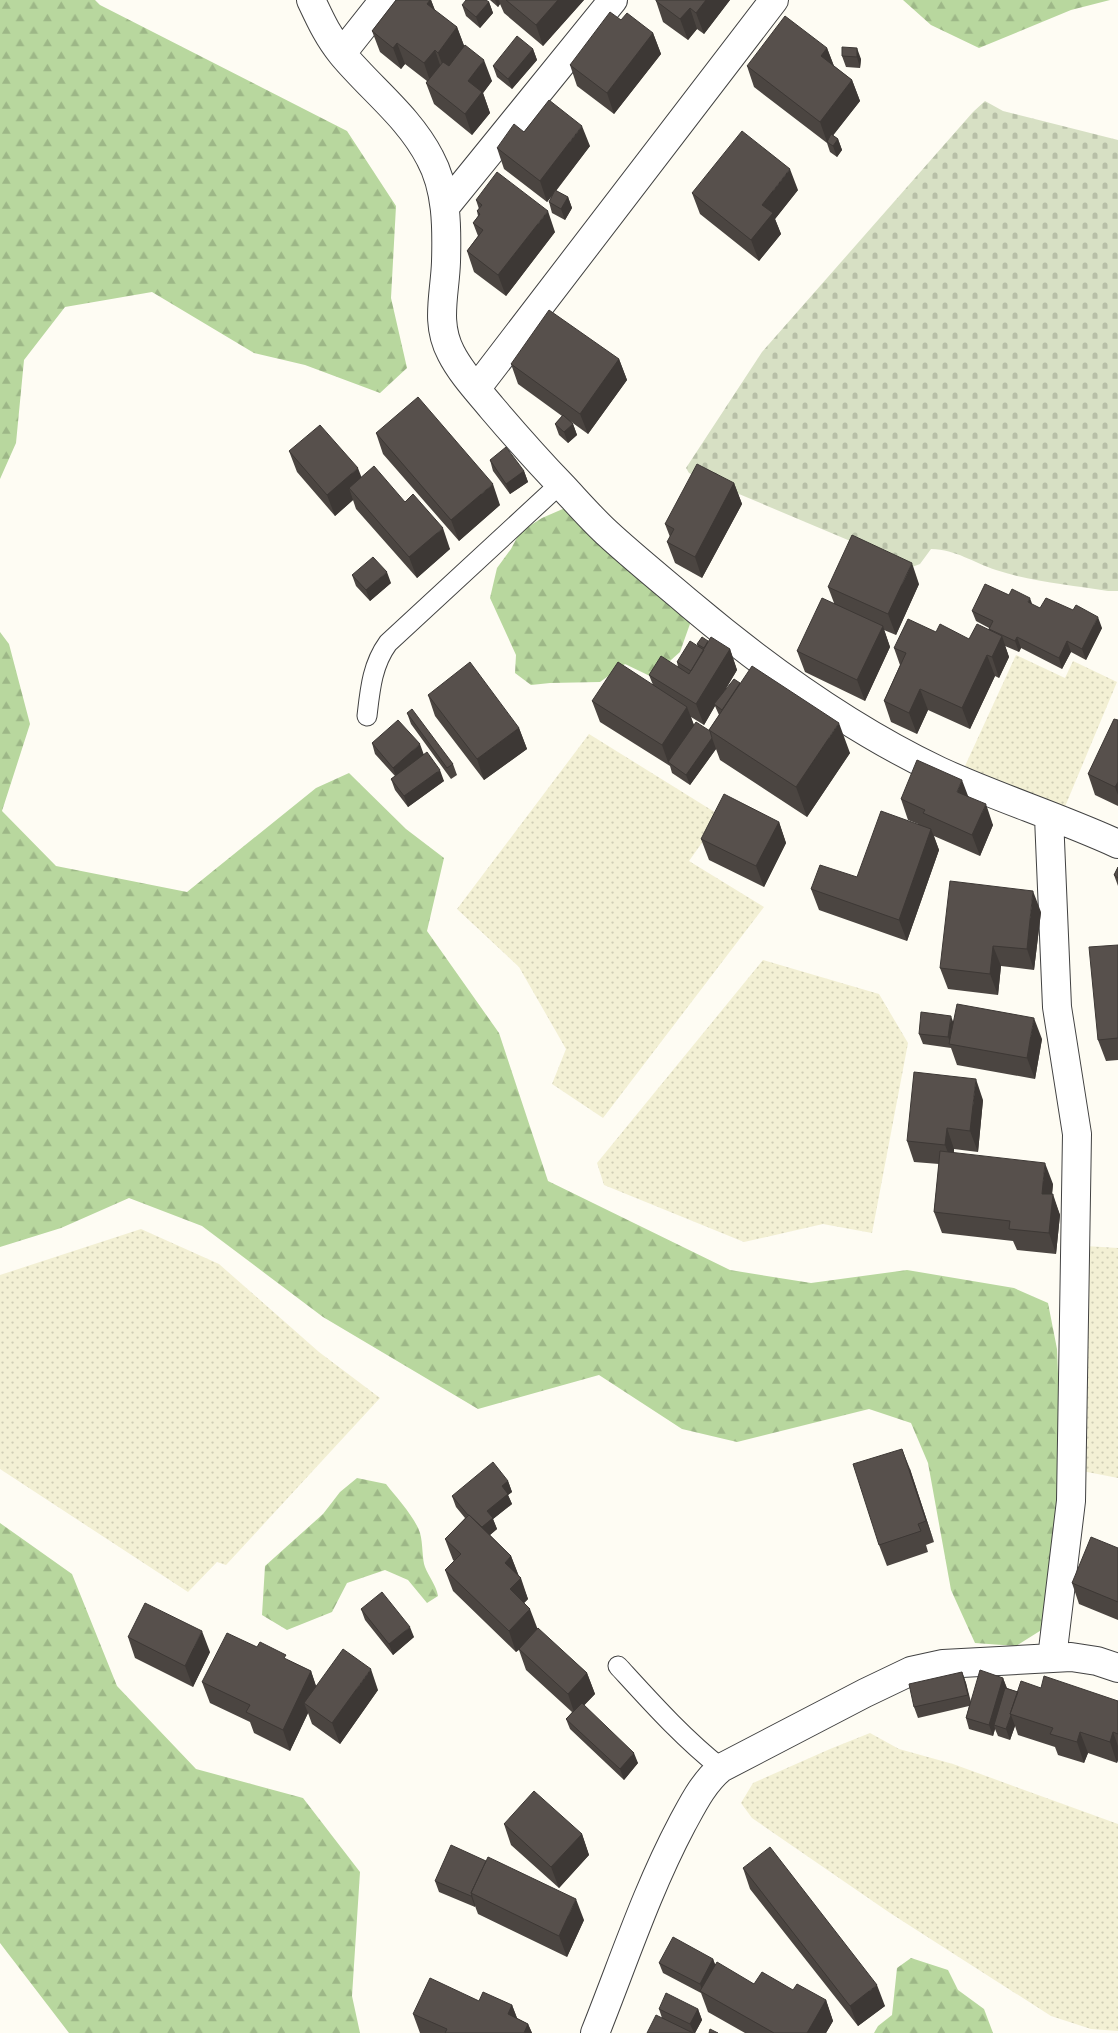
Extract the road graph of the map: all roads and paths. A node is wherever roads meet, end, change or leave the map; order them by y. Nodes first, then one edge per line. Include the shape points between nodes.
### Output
1 (311, 0) edge
2 (384, 0) edge
3 (612, 0) edge
4 (774, 0) edge
5 (342, 53) junction
6 (445, 207) junction
7 (476, 389) junction
8 (560, 484) junction
9 (367, 716) dead end
10 (1049, 817) junction
11 (1118, 844) edge
12 (1052, 1658) junction
13 (618, 1666) dead end
14 (1118, 1668) edge
15 (722, 1768) junction
16 (595, 2033) edge

1 - 5 street via 326,32
2 - 5 street
3 - 6 street
4 - 7 street
5 - 6 street via 406,122 429,156 440,179
6 - 7 street via 443,337 452,357
7 - 8 street
8 - 9 lane via 388,643 376,664
8 - 10 street via 605,531 720,629 794,686 874,737 939,771
10 - 11 street
10 - 12 street via 1057,1008 1077,1134 1071,1501
12 - 14 street via 1072,1657
12 - 15 street via 943,1664 911,1671
13 - 15 lane via 666,1719
15 - 16 street via 699,1792 677,1834

